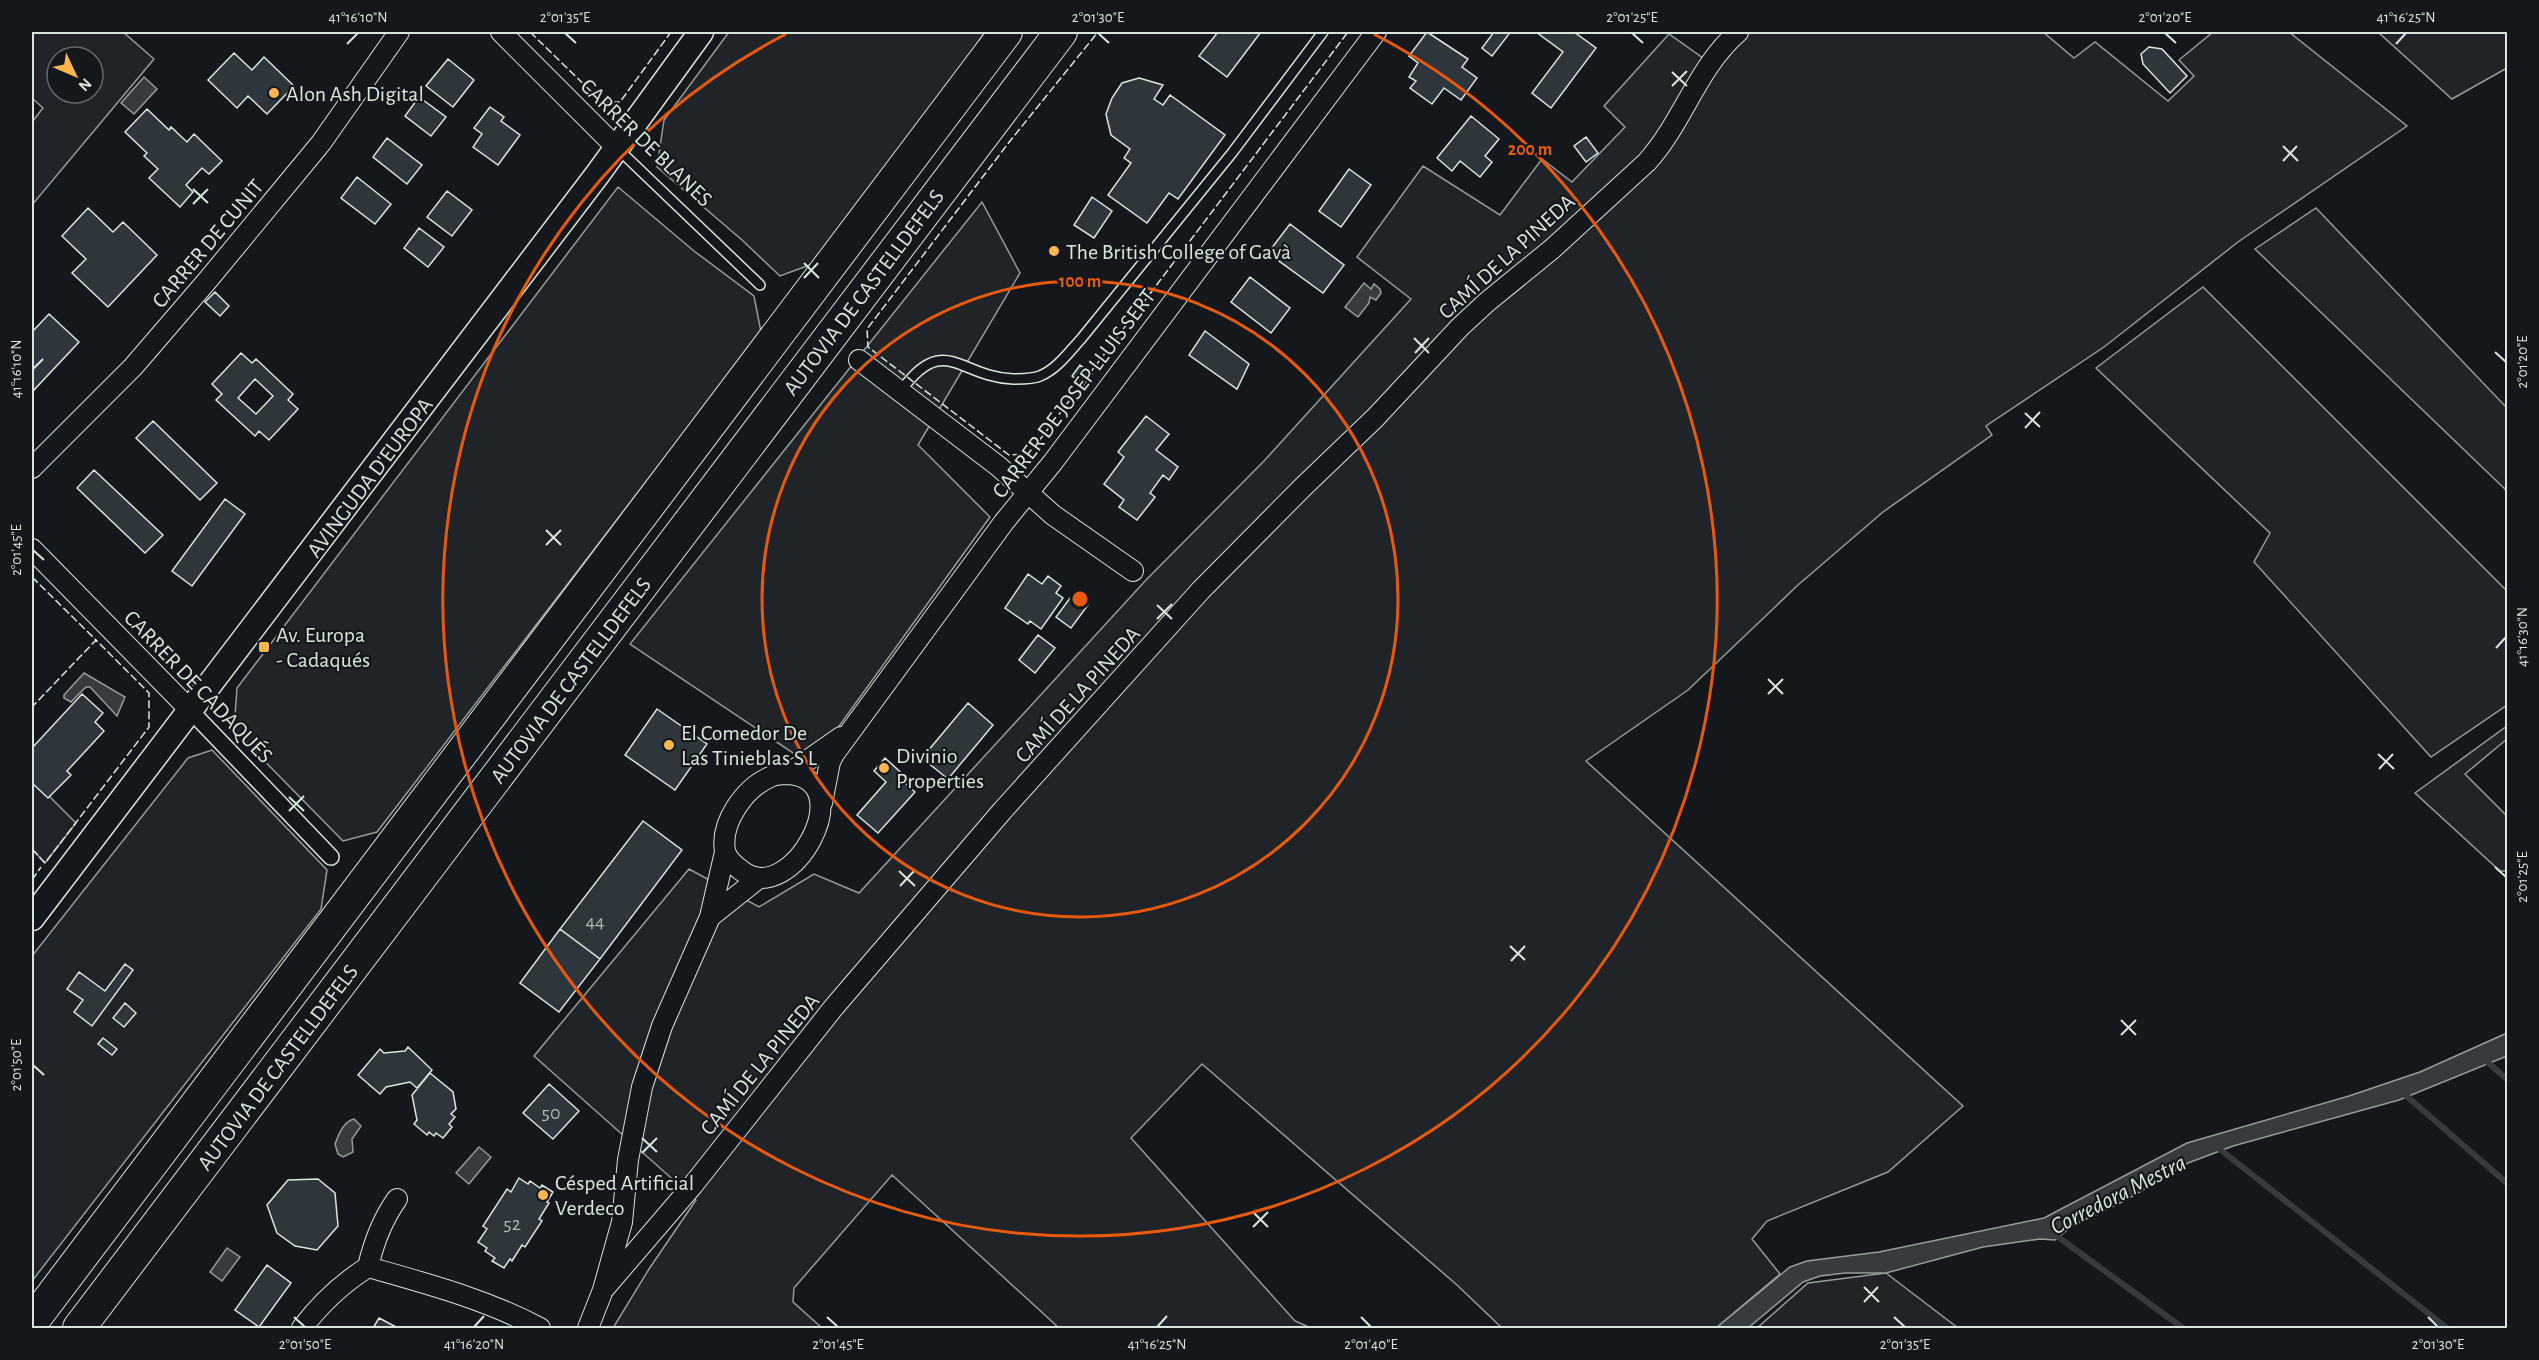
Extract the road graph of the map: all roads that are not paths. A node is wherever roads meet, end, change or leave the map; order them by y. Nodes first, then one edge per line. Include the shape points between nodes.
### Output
1 (399, 32) edge
2 (501, 32) edge
3 (701, 32) edge
4 (1006, 32) edge
5 (1061, 32) edge
6 (1066, 32) edge
7 (1323, 32) edge
8 (1376, 32) edge
9 (1738, 32) edge
10 (1029, 75) junction
11 (617, 148) junction
12 (760, 285) dead end
13 (859, 360) dead end
14 (900, 392) junction
15 (32, 468) edge
16 (1028, 493) junction
17 (32, 549) edge
18 (1133, 571) dead end
19 (191, 711) junction
20 (853, 728) junction
21 (788, 774) junction
22 (822, 803) junction
23 (725, 852) junction
24 (332, 857) dead end
25 (759, 878) junction
26 (710, 917) junction
27 (32, 918) edge
28 (397, 1198) dead end
29 (368, 1267) junction
30 (603, 1290) junction
31 (32, 1322) edge
32 (79, 1329) edge
33 (302, 1329) edge
34 (540, 1329) edge
35 (588, 1329) edge

1 - 15 street, CARRER DE CUNIT via 321,143 207,281 133,367
2 - 11 street, CARRER DE BLANES
3 - 11 street, AVINGUDA D'EUROPA
4 - 31 highway, AUTOVIA DE CASTELLDEFELS
5 - 10 highway, AUTOVIA DE CASTELLDEFELS
6 - 10 highway
7 - 14 lane via 1232,153 1059,362 1040,376 1019,379 984,374 951,360 936,360 916,372
8 - 16 street, CARRER DE JOSEP LLUIS SERT
9 - 30 street, CAMÍ DE LA PINEDA via 1714,56 1662,146 1647,162 1552,249 1486,302 1201,590 1003,810 834,1007 693,1185
10 - 32 highway, AUTOVIA DE CASTELLDEFELS
11 - 12 lane, CARRER DE BLANES
11 - 19 street, AVINGUDA D'EUROPA
13 - 14 street
14 - 16 street
16 - 18 street
16 - 20 street, CARRER DE JOSEP LLUIS SERT
17 - 19 street, CARRER DE CADAQUÉS
19 - 24 street, CARRER DE CADAQUÉS
19 - 27 street, AVINGUDA D'EUROPA
20 - 21 street, CARRER DE JOSEP LLUIS SERT
20 - 22 street, CARRER DE JOSEP LLUIS SERT via 830,762
21 - 22 street via 809,779
21 - 23 street, CARRER DE JOSEP LLUIS SERT via 772,775 743,798 726,830
22 - 25 street, CARRER DE JOSEP LLUIS SERT via 813,836 802,855 776,875
23 - 25 street via 747,875
23 - 26 street, CARRER DE JOSEP LLUIS SERT
25 - 26 street, CARRER DE JOSEP LLUIS SERT
26 - 30 street, CARRER DE JOSEP LLUIS SERT via 662,1026 642,1087 628,1160 622,1222
28 - 29 street via 374,1241
29 - 33 street via 321,1303
29 - 34 street via 504,1309
30 - 35 street, CARRER DE JOSEP LLUIS SERT

